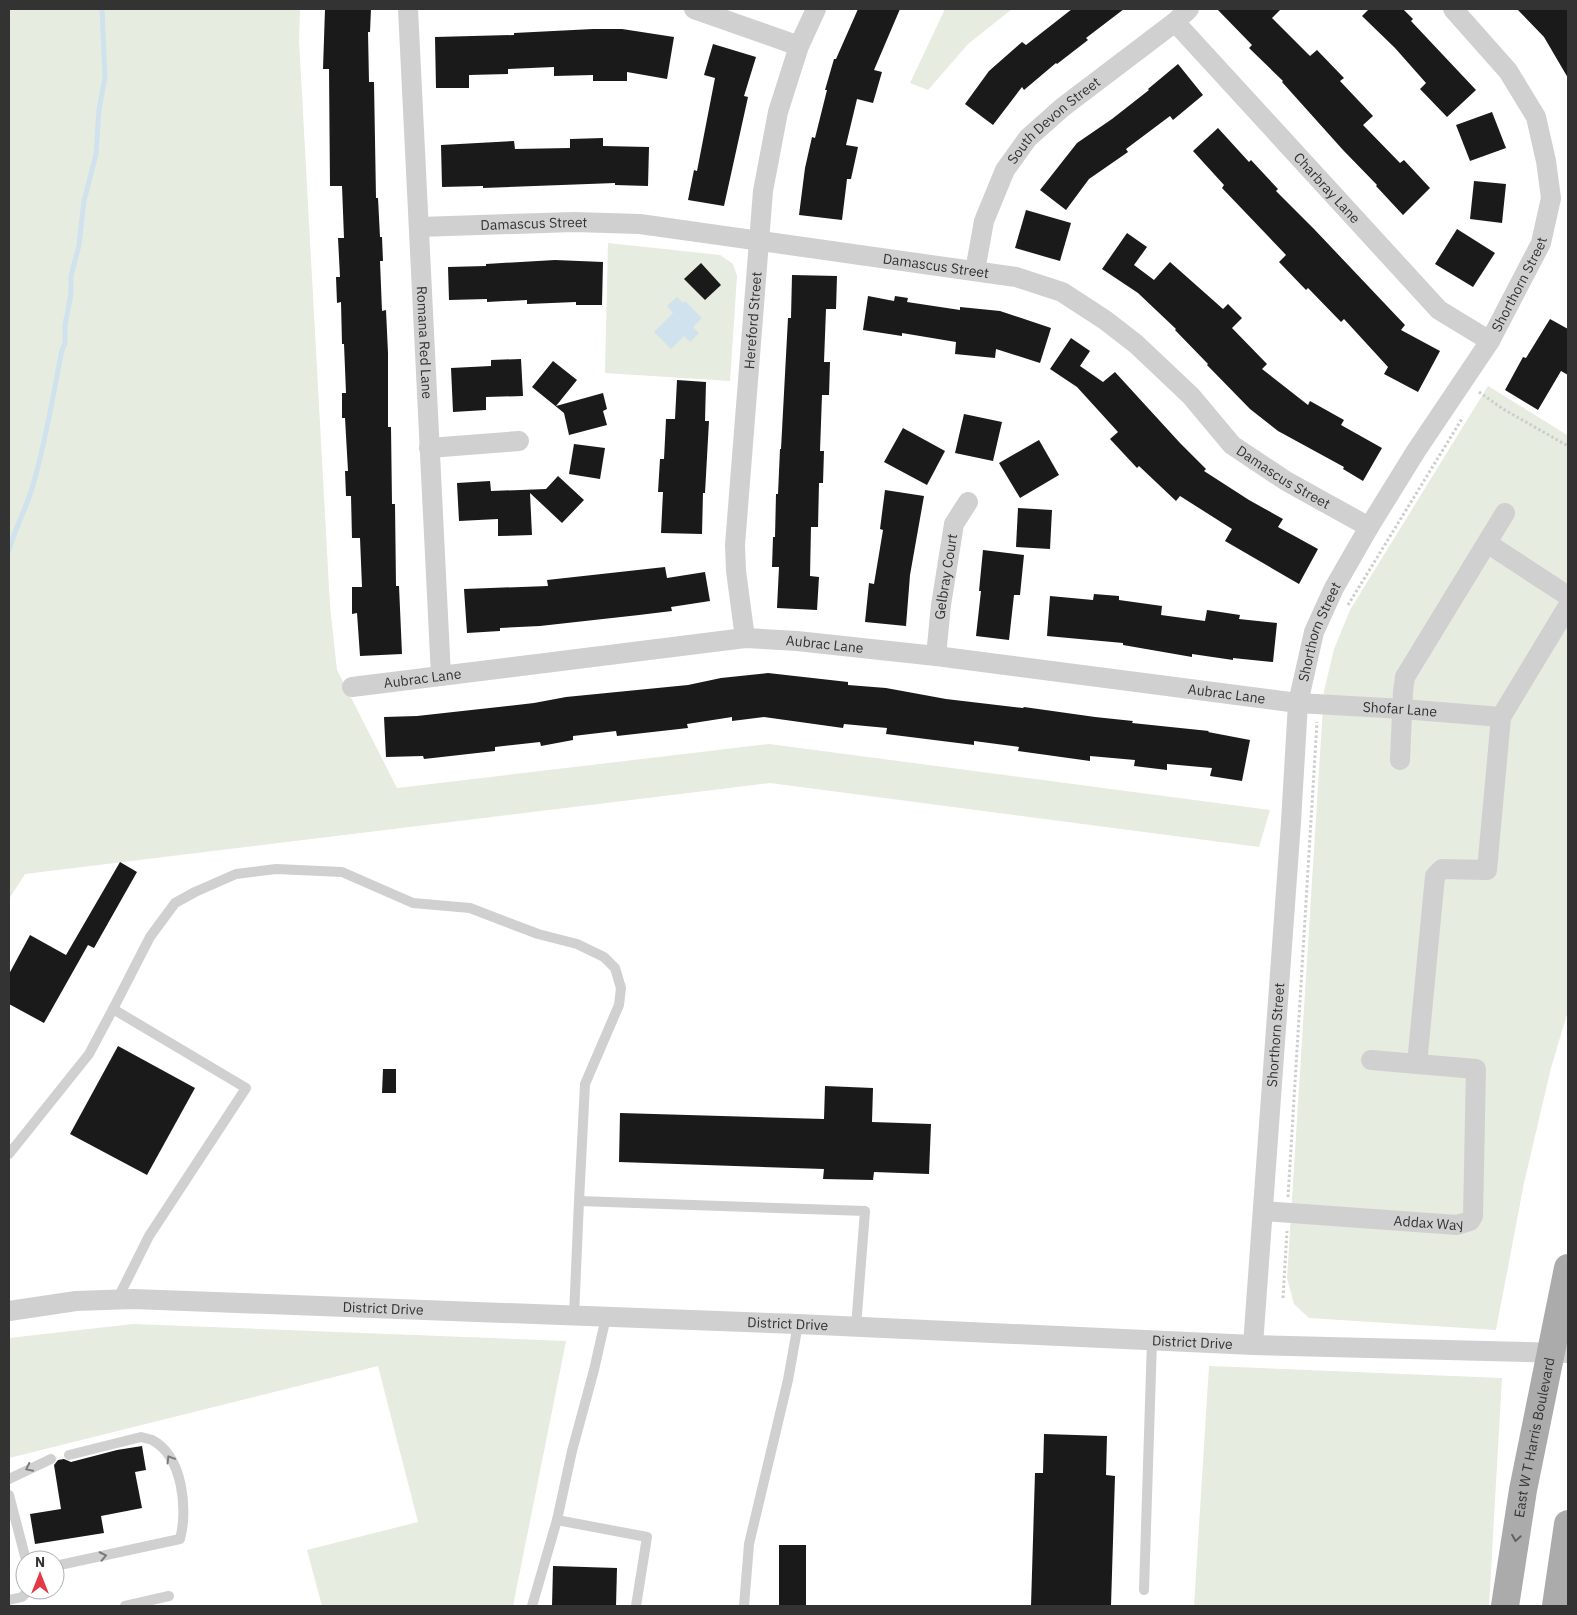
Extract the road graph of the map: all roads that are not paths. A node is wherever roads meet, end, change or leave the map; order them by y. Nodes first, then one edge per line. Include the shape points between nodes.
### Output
1 (408, 9) edge
2 (694, 9) edge
3 (816, 9) edge
4 (1453, 9) edge
5 (1182, 15) edge
6 (799, 46) junction
7 (419, 227) junction
8 (760, 240) junction
9 (975, 271) junction
10 (1490, 341) junction
11 (519, 441) dead end
12 (429, 448) junction
13 (968, 502) dead end
14 (1505, 513) dead end
15 (1369, 527) junction
16 (1487, 543) junction
17 (1568, 596) edge
18 (1568, 606) edge
19 (745, 638) junction
20 (936, 656) junction
21 (441, 676) junction
22 (352, 687) dead end
23 (1298, 703) junction
24 (1403, 709) junction
25 (1501, 717) junction
26 (1400, 760) dead end
27 (113, 1009) junction
28 (1371, 1060) dead end
29 (1416, 1064) junction
30 (9, 1154) edge
31 (579, 1201) junction
32 (1264, 1210) junction
33 (1568, 1268) edge
34 (117, 1300) junction
35 (9, 1311) edge
36 (574, 1316) junction
37 (606, 1317) junction
38 (798, 1324) junction
39 (856, 1327) junction
40 (1152, 1340) junction
41 (1253, 1344) junction
42 (1559, 1352) edge
43 (69, 1455) dead end
44 (51, 1459) dead end
45 (9, 1478) edge
46 (9, 1495) edge
47 (557, 1520) junction
48 (1568, 1524) edge
49 (23, 1550) edge
50 (65, 1564) edge
51 (1144, 1590) dead end
52 (169, 1596) dead end
53 (126, 1606) edge
54 (532, 1606) edge
55 (636, 1606) edge
56 (744, 1606) edge
57 (1505, 1606) edge
58 (1556, 1606) edge

1 - 7 street, Romana Red Lane
2 - 6 street
3 - 6 street, Hereford Street
4 - 10 street, Shorthorn Street via 1508,71 1536,117 1551,198 1541,243
5 - 9 street, South Devon Street via 1028,138 1006,170 984,221
5 - 10 street, Charbray Lane via 1438,310
6 - 8 street, Hereford Street via 778,112 764,191
7 - 8 street, Damascus Street via 574,222 640,224
7 - 12 street, Romana Red Lane
8 - 9 street, Damascus Street
8 - 19 street, Hereford Street via 735,545
9 - 15 street, Damascus Street via 1016,277 1062,292 1136,344 1191,396 1232,445 1286,481
10 - 15 street, Shorthorn Street
11 - 12 street
12 - 21 street, Romana Red Lane
13 - 20 street, Gelbray Court via 954,524
14 - 16 street
15 - 23 street, Shorthorn Street via 1334,588 1314,632
16 - 17 street
16 - 24 street via 1405,677
18 - 25 street
19 - 20 street, Aubrac Lane
19 - 21 street, Aubrac Lane
20 - 23 street, Aubrac Lane
21 - 22 street, Aubrac Lane
23 - 24 street, Shofar Lane
23 - 32 street, Shorthorn Street
24 - 25 street, Shofar Lane
24 - 26 street
25 - 29 street via 1488,870 1442,869 1435,876
27 - 30 lane via 89,1054
27 - 31 lane via 150,937 175,903 236,874 276,869 342,872 413,903 470,908 538,934 577,944 604,957 615,968 621,988 619,1005 584,1084
27 - 34 lane via 246,1088 149,1236
28 - 29 street
29 - 32 street, Addax Way via 1476,1069 1473,1216 1470,1221 1457,1225
31 - 36 lane
31 - 39 lane via 865,1211
32 - 41 street, Shorthorn Street
33 - 42 main road, East W T Harris Boulevard
34 - 35 street, District Drive via 76,1301
34 - 36 street, District Drive
36 - 37 street, District Drive
37 - 38 street, District Drive
37 - 47 lane
38 - 39 street, District Drive
38 - 56 lane via 749,1544
39 - 40 street, District Drive
40 - 41 street, District Drive
40 - 51 lane
41 - 42 street, District Drive
42 -> 57 main road, East W T Harris Boulevard via 1523,1490
50 -> 43 lane via 180,1539 185,1510 175,1467 166,1452 153,1441 141,1437
44 -> 45 lane
46 - 49 lane
47 - 54 lane
47 - 55 lane via 647,1537
48 - 58 main road
52 - 53 lane

